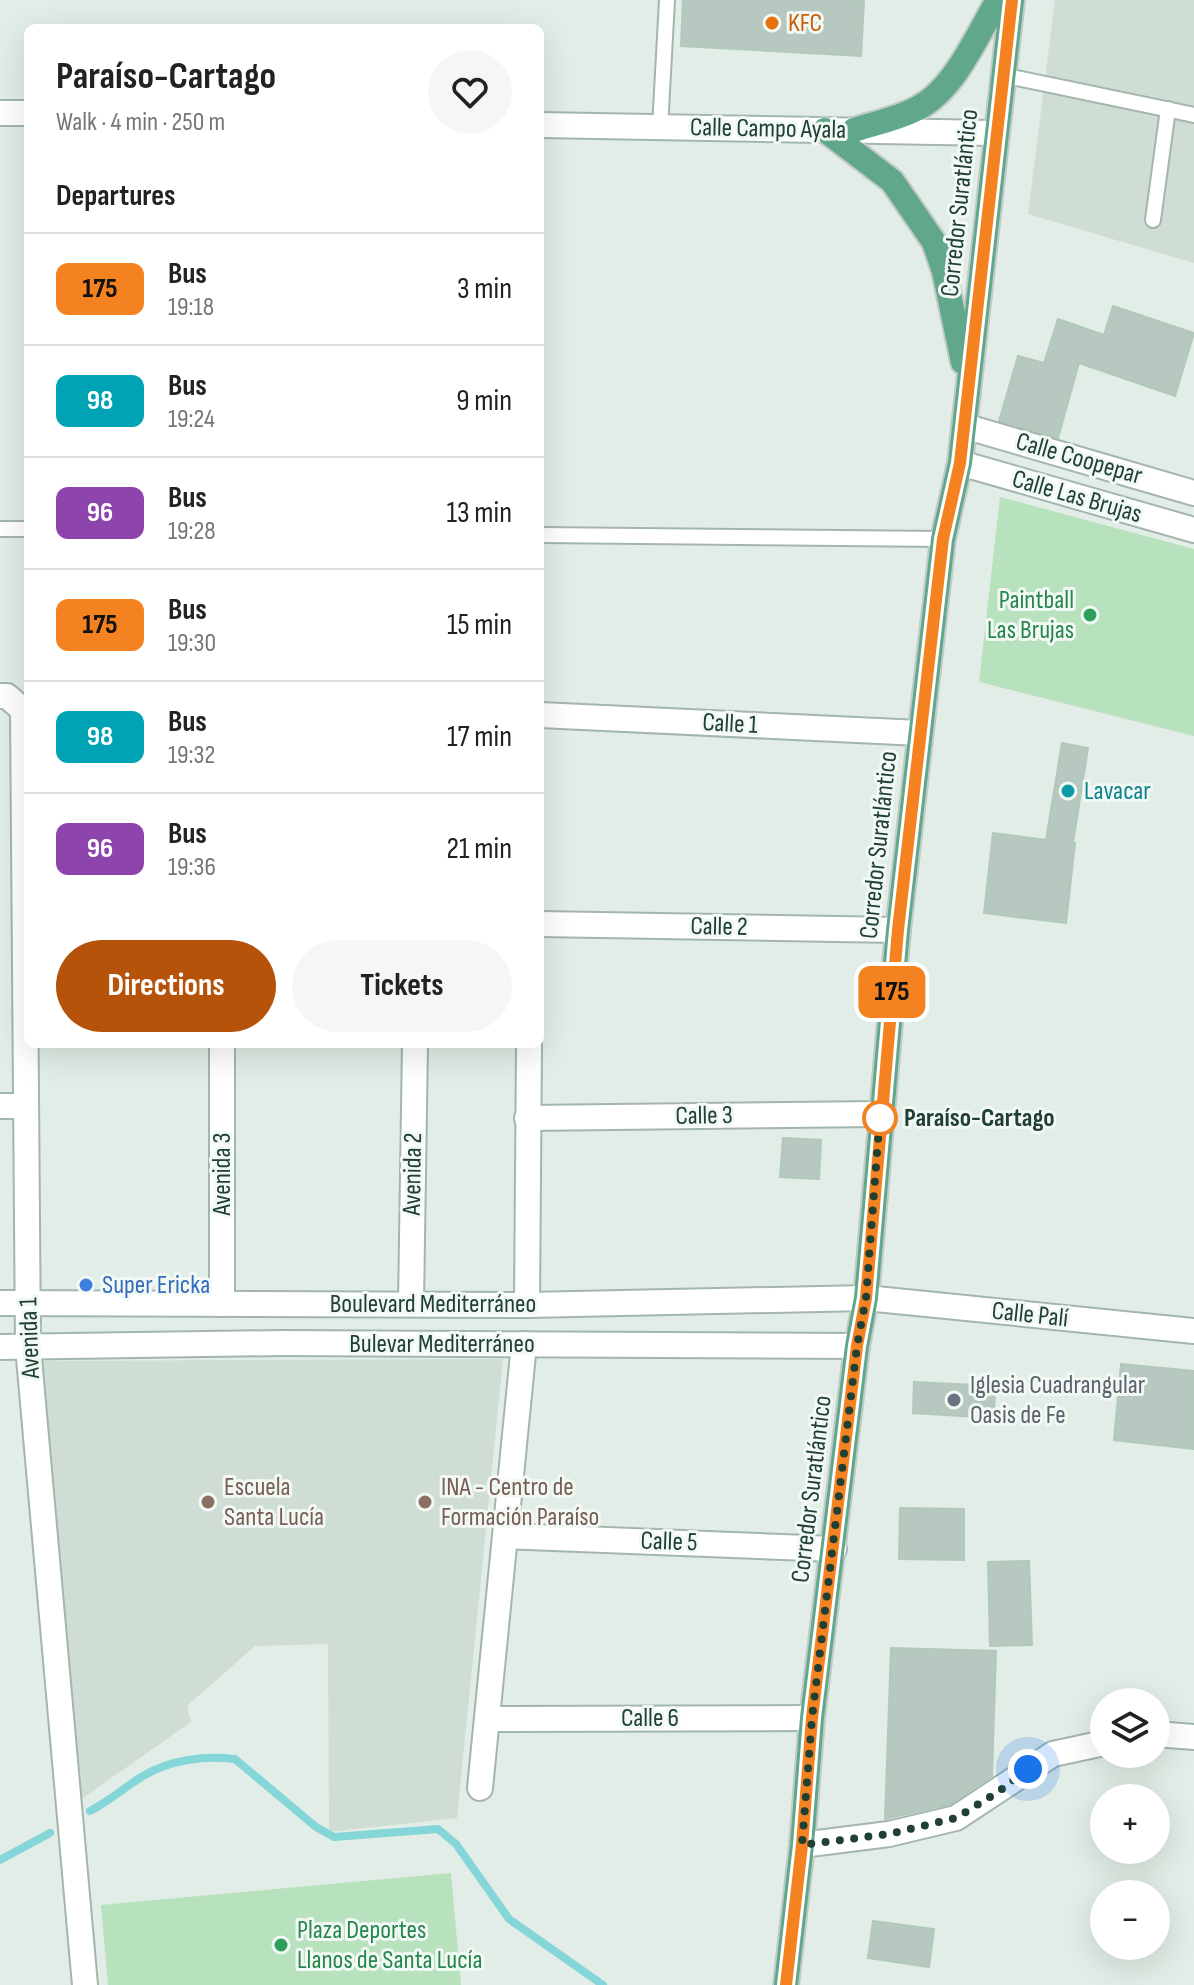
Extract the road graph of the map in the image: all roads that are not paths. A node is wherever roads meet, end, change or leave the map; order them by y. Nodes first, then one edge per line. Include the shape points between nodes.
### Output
1 (667, 0) edge
2 (998, 0) edge
3 (1012, 0) edge
4 (1002, 75) junction
5 (1168, 109) junction
6 (0, 113) edge
7 (24, 113) edge
8 (1194, 115) edge
9 (544, 125) edge
10 (660, 128) junction
11 (825, 130) junction
12 (854, 130) junction
13 (995, 133) junction
14 (1153, 220) dead end
15 (967, 387) junction
16 (964, 426) junction
17 (960, 463) junction
18 (1194, 493) edge
19 (0, 529) edge
20 (24, 529) edge
21 (1194, 530) edge
22 (544, 535) edge
23 (943, 539) junction
24 (4, 696) edge
25 (544, 715) edge
26 (920, 733) junction
27 (12, 886) edge
28 (544, 924) edge
29 (898, 930) junction
30 (222, 1048) edge
31 (415, 1048) edge
32 (529, 1048) edge
33 (0, 1106) edge
34 (26, 1106) junction
35 (880, 1114) junction
36 (527, 1118) junction
37 (866, 1298) junction
38 (0, 1303) edge
39 (28, 1303) junction
40 (222, 1304) junction
41 (411, 1304) junction
42 (527, 1305) junction
43 (1194, 1331) edge
44 (524, 1344) junction
45 (857, 1346) junction
46 (0, 1347) edge
47 (28, 1347) junction
48 (505, 1536) junction
49 (834, 1549) junction
50 (812, 1718) junction
51 (487, 1719) junction
52 (1170, 1735) edge
53 (1194, 1737) edge
54 (1090, 1746) edge
55 (480, 1788) dead end
56 (802, 1845) junction
57 (85, 1985) edge
58 (786, 1985) edge

1 - 10 lane
2 - 12 main road via 952,80 933,99
3 - 4 main road, Corredor Suratlántico
4 - 5 lane
4 - 13 main road, Corredor Suratlántico
5 - 8 lane
5 - 14 lane
6 - 7 street
9 - 10 street, Calle Campo Ayala
10 - 11 street, Calle Campo Ayala
11 - 12 street, Calle Campo Ayala
11 - 15 main road via 892,181 934,242
12 - 13 street, Calle Campo Ayala
13 - 15 main road, Corredor Suratlántico
15 - 16 main road, Corredor Suratlántico
16 - 17 main road, Corredor Suratlántico
16 - 18 street, Calle Coopepar
17 - 21 street, Calle Las Brujas
17 - 23 main road, Corredor Suratlántico
19 - 20 lane
22 - 23 lane
23 - 26 main road, Corredor Suratlántico
24 - 27 street, Avenida 1 via 23,710
25 - 26 street, Calle 1
26 - 29 main road, Corredor Suratlántico
27 - 34 street, Avenida 1
28 - 29 street, Calle 2
29 - 35 main road, Corredor Suratlántico
30 - 40 street, Avenida 3
31 - 41 street, Avenida 2
32 - 36 street
33 - 34 street
34 - 39 street, Avenida 1
35 - 36 street, Calle 3
35 - 37 main road, Corredor Suratlántico
36 - 42 street
37 - 42 street, Boulevard Mediterráneo
37 - 43 street, Calle Palí
37 - 45 main road, Corredor Suratlántico
38 - 39 street, Boulevard Mediterráneo
39 - 40 street, Boulevard Mediterráneo
39 - 47 street, Avenida 1
40 - 41 street, Boulevard Mediterráneo
41 - 42 street, Boulevard Mediterráneo
44 - 45 street, Bulevar Mediterráneo
44 - 47 street, Bulevar Mediterráneo
44 - 48 street
45 - 49 main road, Corredor Suratlántico
46 - 47 street
47 - 57 street, Avenida 1
48 - 49 street, Calle 5
48 - 51 street
49 - 50 main road, Corredor Suratlántico
50 - 51 street, Calle 6
50 - 56 main road, Corredor Suratlántico
51 - 55 street
52 - 53 street
54 - 56 street via 1053,1754 956,1818 889,1834
56 - 58 main road, Corredor Suratlántico

